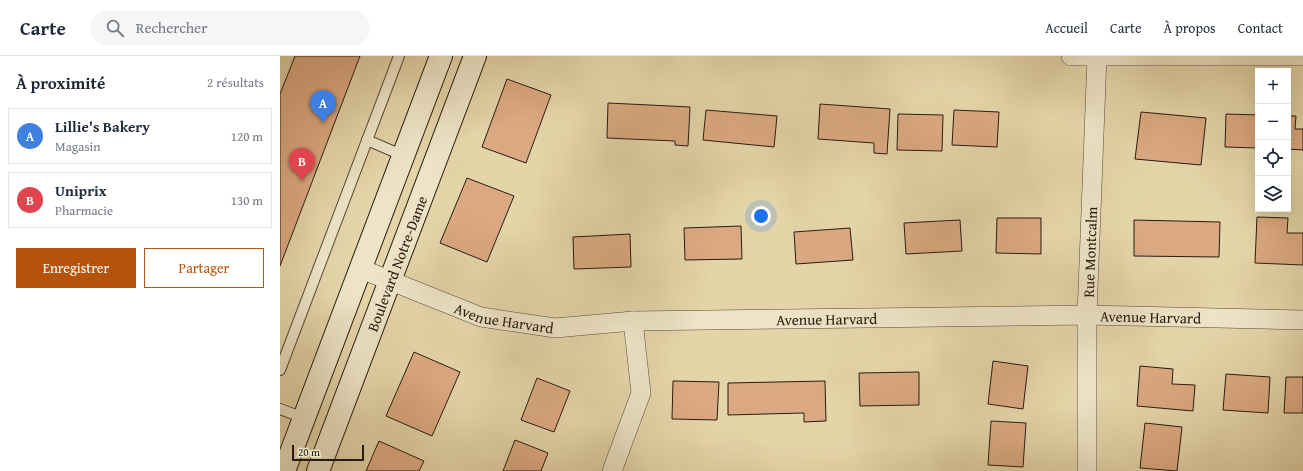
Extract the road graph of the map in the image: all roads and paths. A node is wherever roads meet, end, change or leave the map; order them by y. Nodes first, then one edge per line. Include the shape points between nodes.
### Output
1 (399, 56) edge
2 (442, 56) edge
3 (475, 56) edge
4 (1071, 56) edge
5 (1303, 56) edge
6 (1097, 57) edge
7 (367, 140) junction
8 (404, 156) junction
9 (361, 269) junction
10 (389, 281) junction
11 (1087, 315) junction
12 (1303, 320) edge
13 (633, 321) junction
14 (280, 370) edge
15 (280, 409) edge
16 (304, 418) junction
17 (284, 471) edge
18 (318, 471) edge
19 (612, 471) edge
20 (1087, 471) edge

1 - 7 lane
2 - 8 street, Boulevard Notre-Dame
3 - 10 street, Boulevard Notre-Dame
4 - 6 street
5 - 6 street
6 - 11 street, Rue Montcalm
7 - 8 lane
7 - 14 lane
8 - 9 street, Boulevard Notre-Dame
9 - 10 street, Avenue Harvard
9 - 16 street, Boulevard Notre-Dame
10 - 13 street, Avenue Harvard via 481,317 555,328
10 - 18 street, Boulevard Notre-Dame
11 - 12 street, Avenue Harvard
11 - 13 street, Avenue Harvard
11 - 20 street, Rue Montcalm
13 - 19 street via 641,393
15 - 16 lane
16 - 17 street, Boulevard Notre-Dame via 290,445

